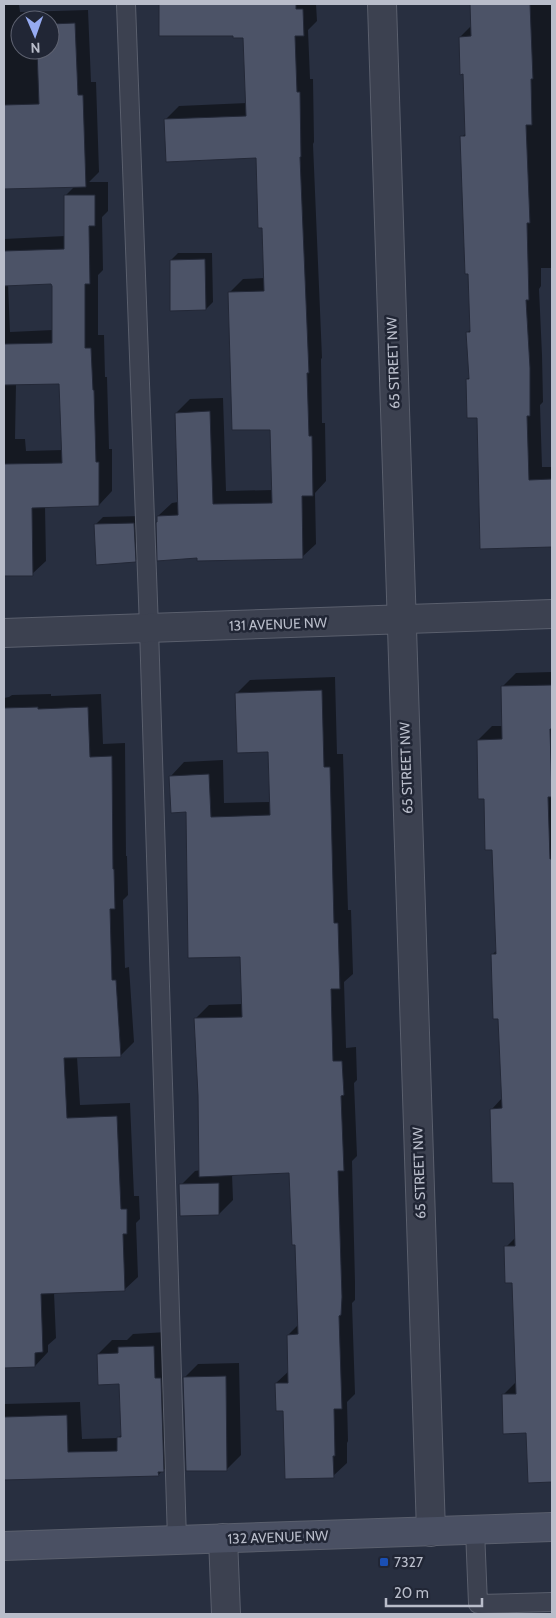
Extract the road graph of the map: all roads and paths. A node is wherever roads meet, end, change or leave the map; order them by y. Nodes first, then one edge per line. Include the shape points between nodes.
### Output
1 (126, 4) edge
2 (382, 4) edge
3 (552, 614) edge
4 (401, 620) junction
5 (148, 628) junction
6 (4, 633) edge
7 (552, 1527) edge
8 (475, 1530) junction
9 (431, 1532) junction
10 (223, 1538) junction
11 (176, 1540) junction
12 (4, 1546) edge
13 (552, 1602) edge
14 (478, 1609) edge
15 (226, 1614) edge

1 - 5 lane
2 - 4 street, 65 STREET NW
3 - 4 street, 131 AVENUE NW
4 - 5 street, 131 AVENUE NW
4 - 9 street, 65 STREET NW
5 - 6 street, 131 AVENUE NW
5 - 11 lane
7 - 8 street, 132 AVENUE NW
8 - 9 street, 132 AVENUE NW
8 - 14 lane
9 - 10 street, 132 AVENUE NW
10 - 11 street, 132 AVENUE NW
10 - 15 street
11 - 12 street, 132 AVENUE NW
13 - 14 lane

